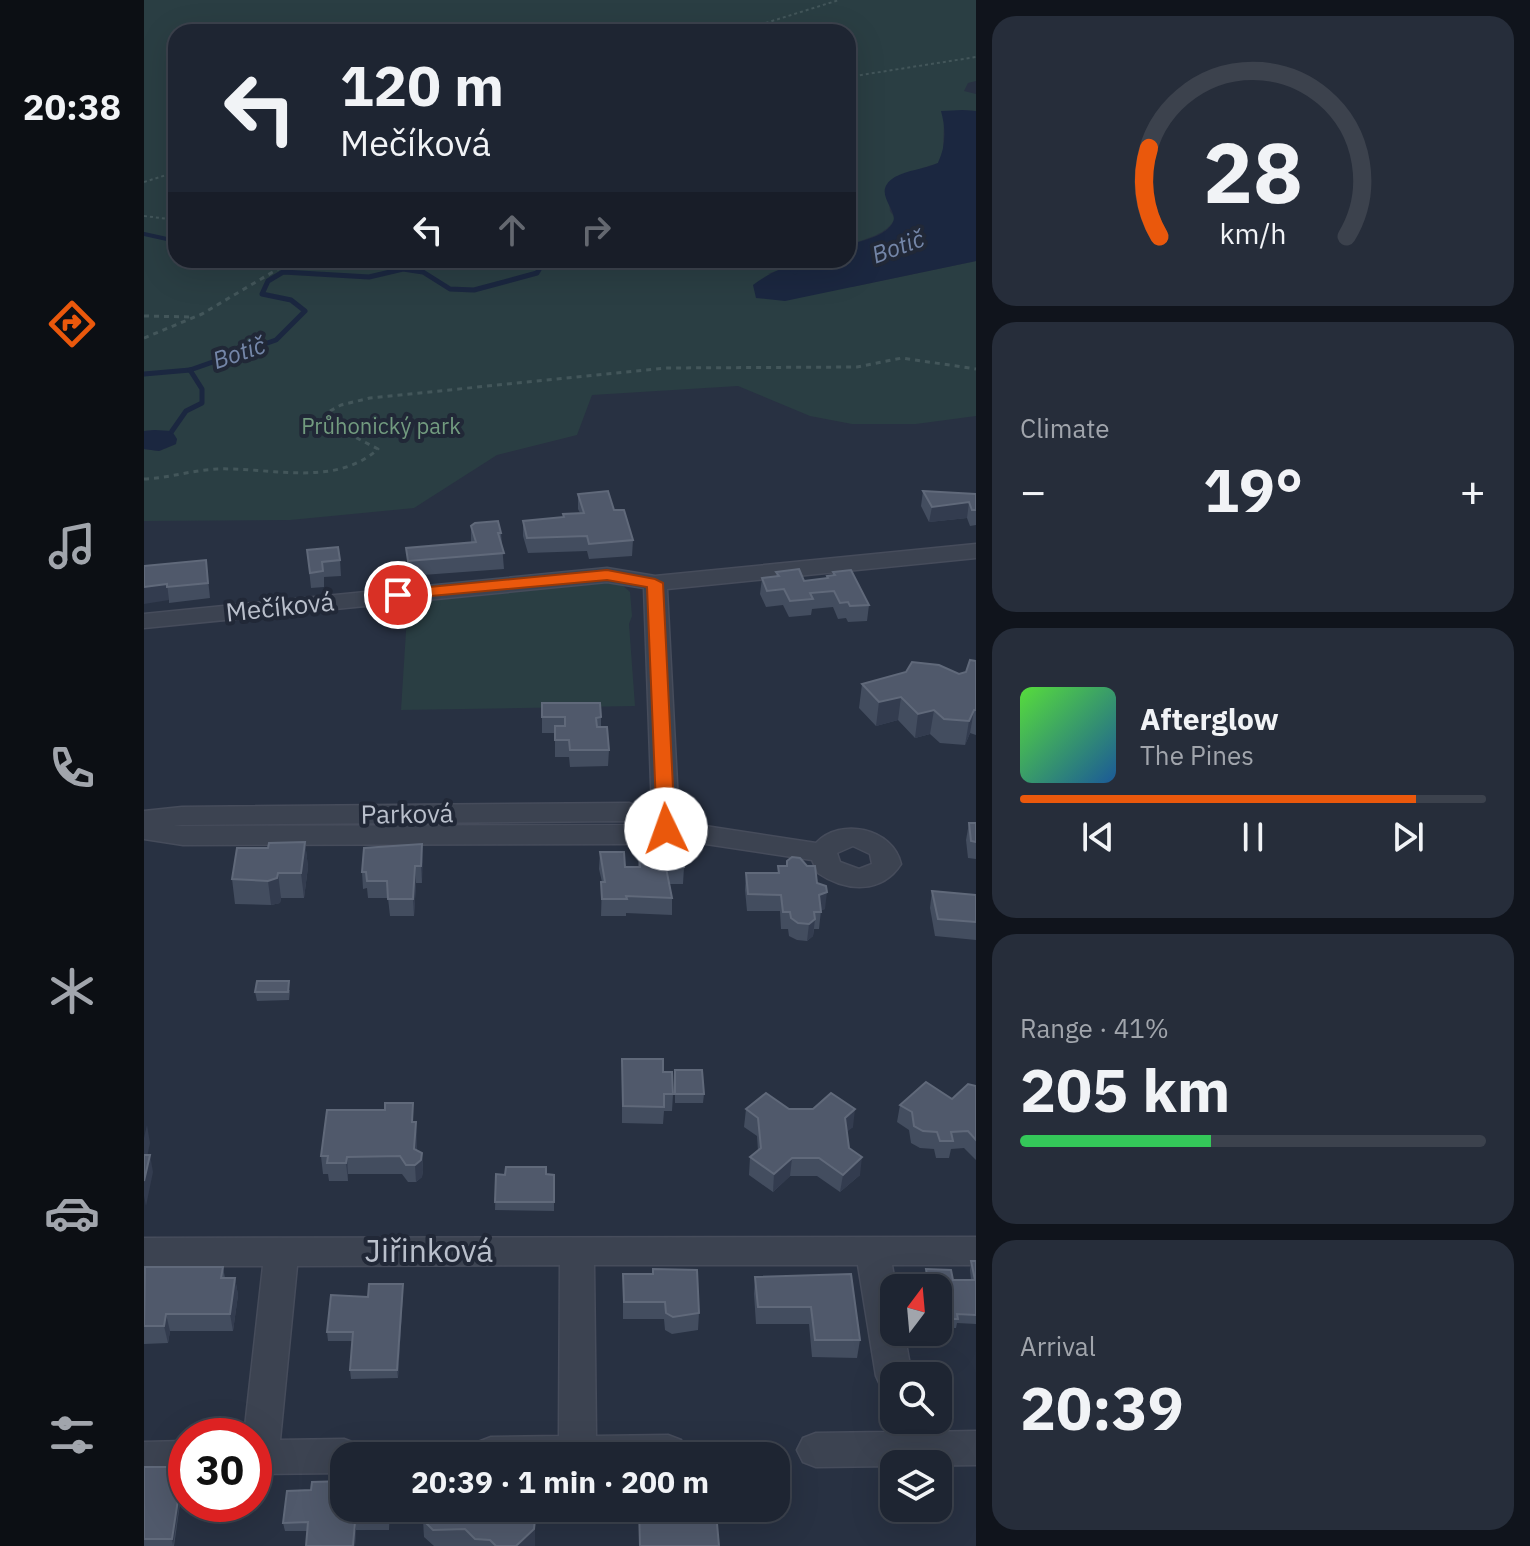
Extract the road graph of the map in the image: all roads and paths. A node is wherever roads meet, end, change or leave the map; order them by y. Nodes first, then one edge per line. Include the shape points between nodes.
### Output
1 (839, 0) edge
2 (762, 24) edge
3 (976, 57) edge
4 (856, 76) edge
5 (168, 174) edge
6 (144, 182) edge
7 (144, 216) edge
8 (168, 219) edge
9 (280, 268) edge
10 (144, 316) edge
11 (195, 317) junction
12 (144, 338) edge
13 (976, 369) edge
14 (144, 479) edge
15 (976, 551) edge
16 (655, 583) junction
17 (144, 621) edge
18 (144, 820) edge
19 (666, 829) junction
20 (144, 830) edge
21 (823, 853) dead end
22 (577, 1251) junction
23 (873, 1251) junction
24 (976, 1251) edge
25 (144, 1252) edge
26 (281, 1252) junction
27 (892, 1362) edge
28 (262, 1418) edge
29 (904, 1434) edge
30 (578, 1442) edge
31 (976, 1448) edge
32 (816, 1450) dead end
33 (330, 1456) edge
34 (272, 1457) edge
35 (168, 1458) edge
36 (144, 1459) edge

1 - 2 path
3 - 4 path
5 - 6 path
7 - 8 path
9 - 11 path
10 - 11 path
11 - 12 path
13 - 14 path via 902,358 857,367 665,368 370,398 328,412 328,423 378,449 371,459 295,473 217,469
15 - 16 street, Mečíková
16 - 17 street, Mečíková via 607,575
16 - 19 street
18 - 19 street, Parková via 629,812
19 - 20 street, Parková via 625,835 183,836
19 - 21 street, Parková
22 - 23 street, Jiřinková
22 - 26 street, Jiřinková
22 - 30 street
23 - 24 street, Jiřinková
23 - 27 street
25 - 26 street, Jiřinková
26 - 28 street
29 - 31 street
29 - 32 street
33 - 34 street
35 - 36 street

